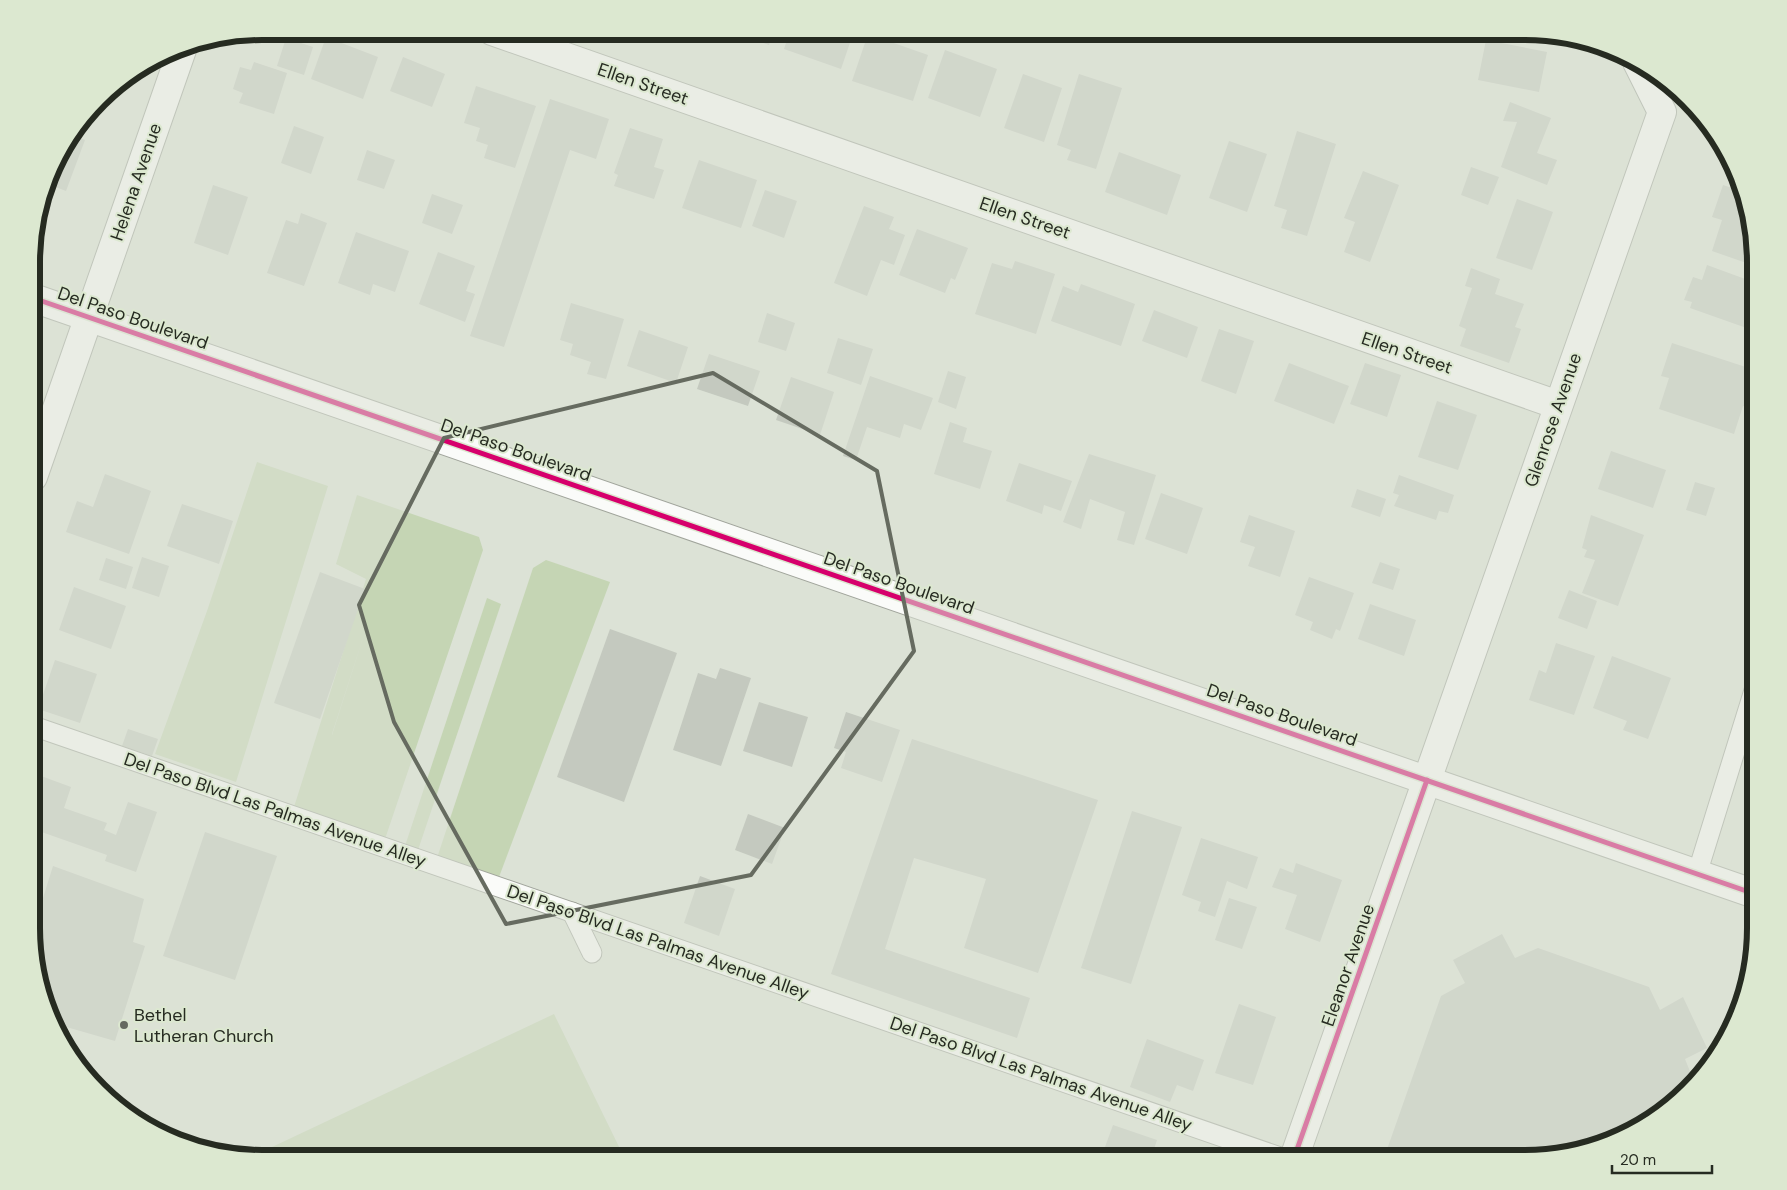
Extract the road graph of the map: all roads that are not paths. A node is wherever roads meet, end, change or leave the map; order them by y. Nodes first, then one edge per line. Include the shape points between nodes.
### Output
1 (518, 40) edge
2 (180, 56) edge
3 (1650, 78) edge
4 (1672, 107) edge
5 (40, 300) edge
6 (89, 317) junction
7 (1558, 405) junction
8 (40, 457) edge
9 (1747, 712) edge
10 (40, 728) edge
11 (1427, 780) junction
12 (1696, 874) junction
13 (1747, 891) edge
14 (572, 912) junction
15 (592, 953) dead end
16 (1260, 1150) edge
17 (1297, 1150) edge

1 - 7 street, Ellen Street
2 - 6 street, Helena Avenue
3 - 4 street, Glenrose Avenue
4 - 7 street, Glenrose Avenue
5 - 6 street, Del Paso Boulevard
6 - 8 street, Helena Avenue
6 - 11 street, Del Paso Boulevard
7 - 11 street, Glenrose Avenue
9 - 12 lane
10 - 14 lane, Del Paso Blvd Las Palmas Avenue Alley
11 - 12 street, Del Paso Boulevard
11 - 17 street, Eleanor Avenue
12 - 13 street, Del Paso Boulevard
14 - 15 lane
14 - 16 lane, Del Paso Blvd Las Palmas Avenue Alley

